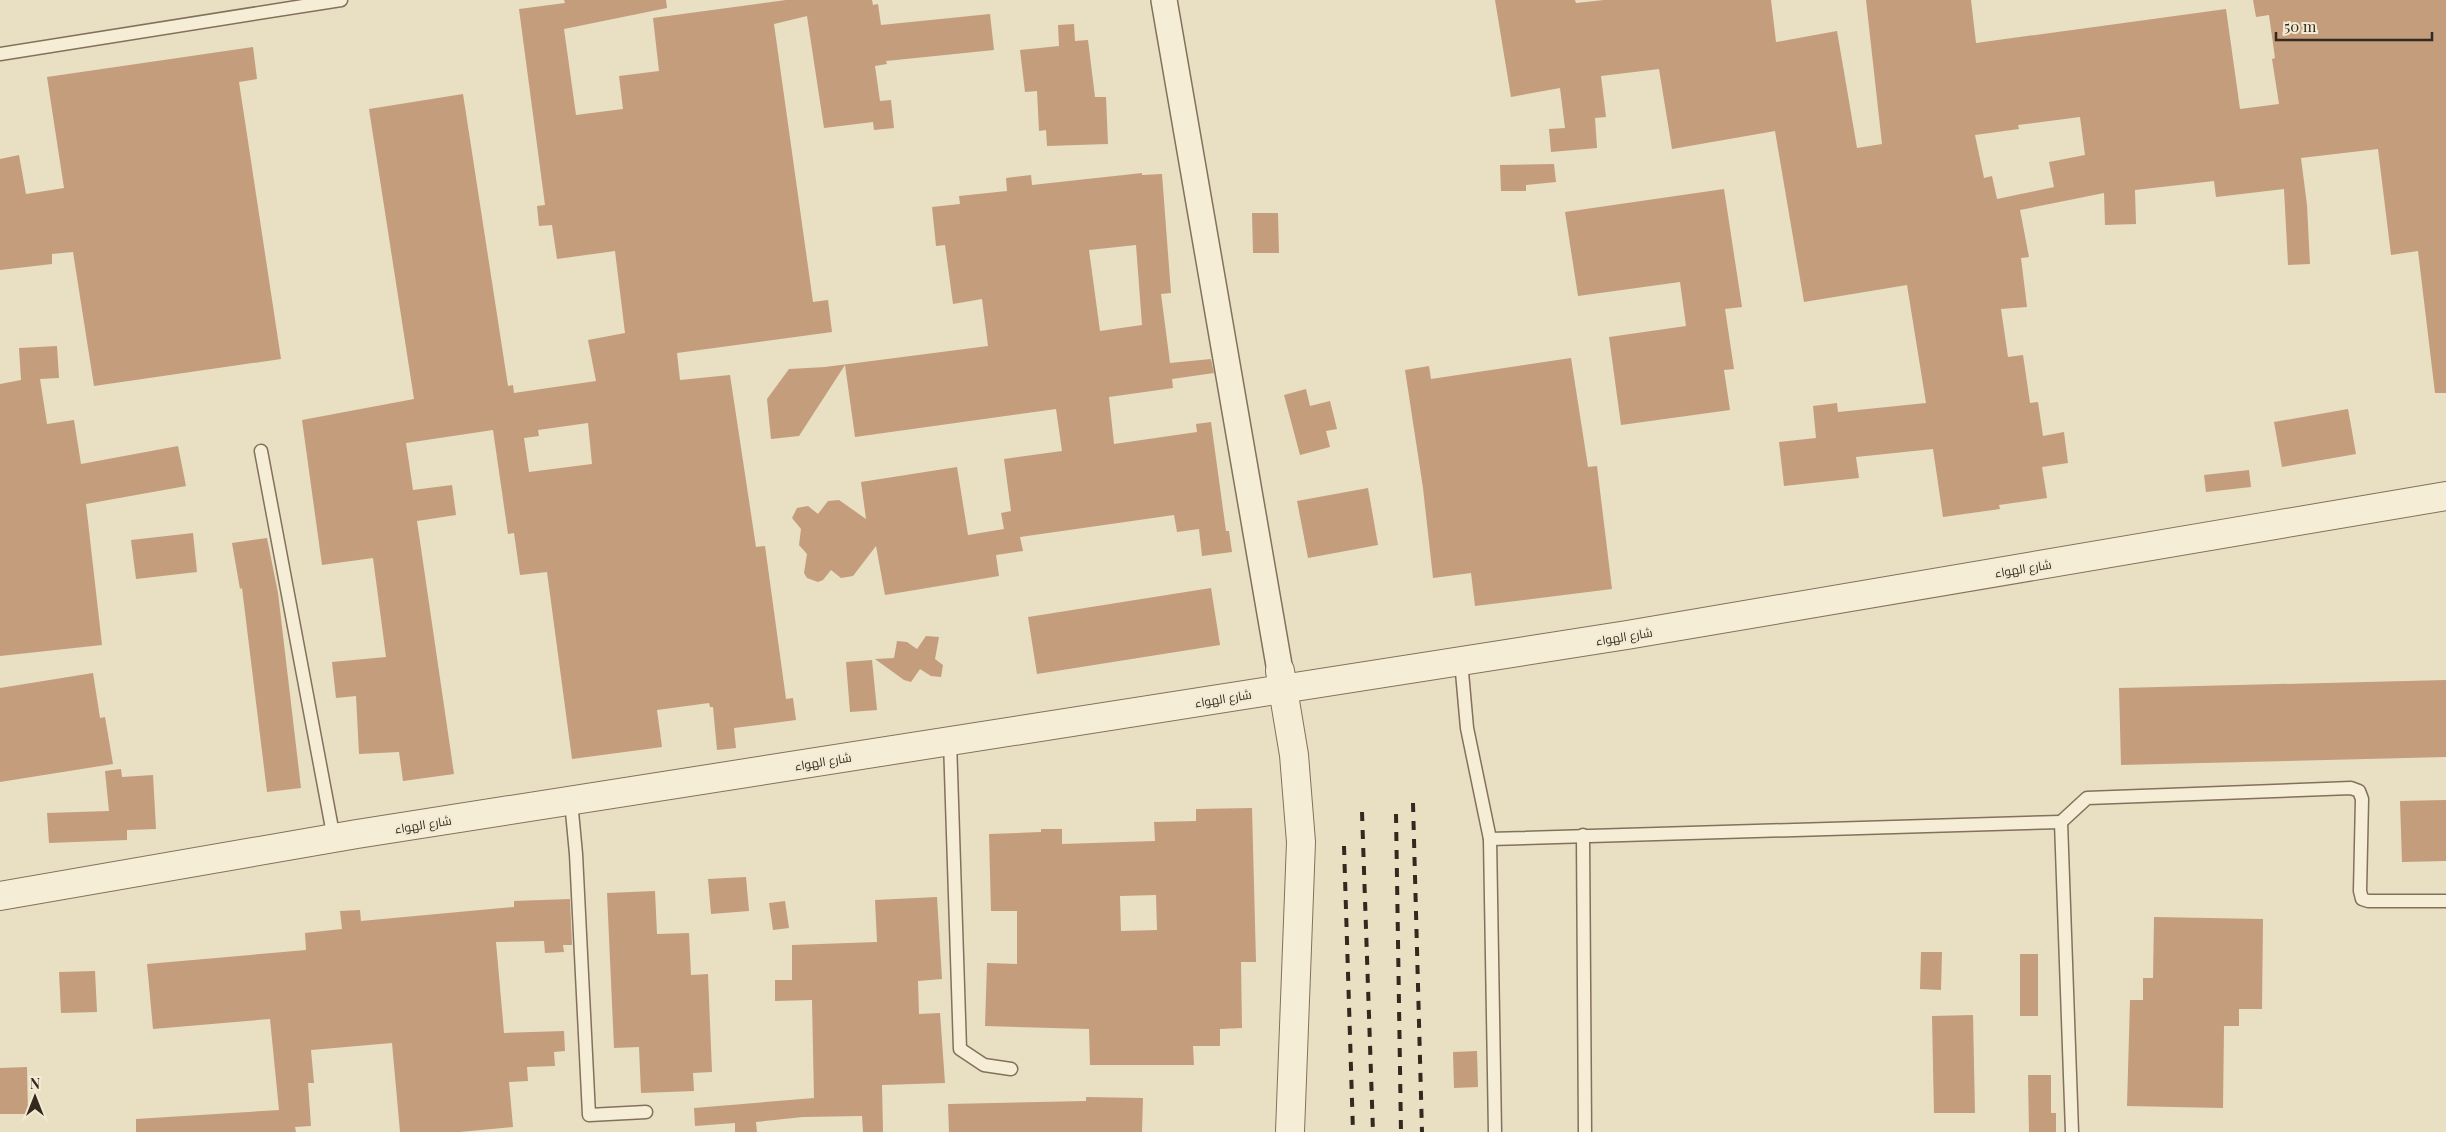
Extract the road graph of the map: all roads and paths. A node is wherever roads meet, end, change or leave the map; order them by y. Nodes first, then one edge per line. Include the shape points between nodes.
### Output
1 (341, 0) edge
2 (1164, 0) edge
3 (0, 54) edge
4 (261, 451) dead end
5 (2446, 496) edge
6 (1462, 661) junction
7 (1281, 680) junction
8 (950, 742) junction
9 (571, 801) junction
10 (2061, 822) junction
11 (1583, 835) junction
12 (334, 839) junction
13 (1490, 839) junction
14 (0, 896) edge
15 (2446, 901) edge
16 (1011, 1068) dead end
17 (646, 1112) dead end
18 (1290, 1132) edge
19 (1494, 1132) edge
20 (1585, 1132) edge
21 (2072, 1132) edge

1 - 3 lane
2 - 7 street
4 - 12 lane
5 - 6 street, شارع الهواء
6 - 7 street, شارع الهواء
6 - 13 lane via 1468,728
7 - 8 street, شارع الهواء
7 - 18 street via 1294,755 1302,842
8 - 9 street, شارع الهواء
8 - 16 lane via 960,1050 984,1065
9 - 12 street, شارع الهواء
9 - 17 lane via 589,1115
10 - 11 lane
10 - 15 lane via 2087,798 2351,788 2359,791 2362,799 2362,899
10 - 21 lane
11 - 13 lane
11 - 20 lane
12 - 14 street, شارع الهواء
13 - 19 lane

